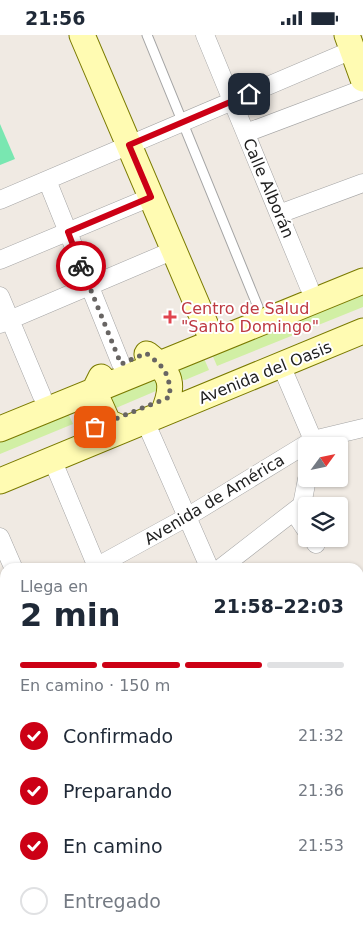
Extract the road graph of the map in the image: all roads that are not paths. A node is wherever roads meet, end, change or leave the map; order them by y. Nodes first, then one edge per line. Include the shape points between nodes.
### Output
1 (82, 35) edge
2 (147, 35) edge
3 (205, 35) edge
4 (349, 43) edge
5 (363, 79) edge
6 (363, 89) edge
7 (232, 101) junction
8 (183, 122) junction
9 (246, 133) junction
10 (129, 145) junction
11 (47, 180) junction
12 (363, 183) edge
13 (151, 197) junction
14 (0, 200) edge
15 (280, 215) junction
16 (68, 232) junction
17 (174, 250) junction
18 (0, 260) edge
19 (363, 265) edge
20 (363, 281) edge
21 (90, 286) junction
22 (310, 287) junction
23 (0, 296) edge
24 (258, 307) junction
25 (363, 318) edge
26 (5, 322) edge
27 (207, 328) junction
28 (363, 331) edge
29 (153, 359) junction
30 (281, 365) junction
31 (106, 375) junction
32 (42, 396) junction
33 (0, 413) edge
34 (142, 417) junction
35 (363, 428) edge
36 (0, 429) edge
37 (310, 437) edge
38 (332, 437) edge
39 (298, 451) edge
40 (52, 459) junction
41 (0, 466) edge
42 (0, 481) edge
43 (305, 487) edge
44 (294, 512) junction
45 (187, 517) junction
46 (298, 518) edge
47 (0, 537) edge
48 (11, 563) edge
49 (95, 563) edge
50 (104, 563) edge
51 (207, 563) edge
52 (227, 563) edge

1 - 10 street
2 - 8 lane
3 - 7 street, Calle Alborán
4 - 5 street
4 - 7 street
6 - 9 street
7 - 8 street
7 - 9 street, Calle Alborán
8 - 10 street
8 - 24 lane
9 - 15 street, Calle Alborán
10 - 11 street
10 - 13 street
11 - 14 street
11 - 16 street
12 - 15 street
13 - 16 street
13 - 17 street
15 - 22 street, Calle Alborán
16 - 18 street
16 - 21 street
17 - 21 street
17 - 27 street
19 - 22 street
20 - 29 street
21 - 26 street
21 - 31 street
22 - 24 street
23 - 26 street
24 - 27 street
25 - 34 street, Avenida del Oasis
26 - 32 street
27 - 29 street
28 - 30 street, Avenida del Oasis
29 - 31 street
29 - 31 street
29 - 34 street via 170,381
30 - 34 street, Avenida del Oasis
30 - 37 street
31 - 32 street
31 - 34 street
31 - 36 street
32 - 33 street
34 - 40 street, Avenida del Oasis
34 - 41 street, Avenida del Oasis
34 - 45 street
35 - 38 street, Avenida de América
39 - 45 street, Avenida de América
40 - 42 street, Avenida del Oasis
40 - 49 street
43 - 44 street via 302,505
44 - 46 street
44 - 52 street
45 - 50 street, Avenida de América
45 - 51 street
47 - 48 street

